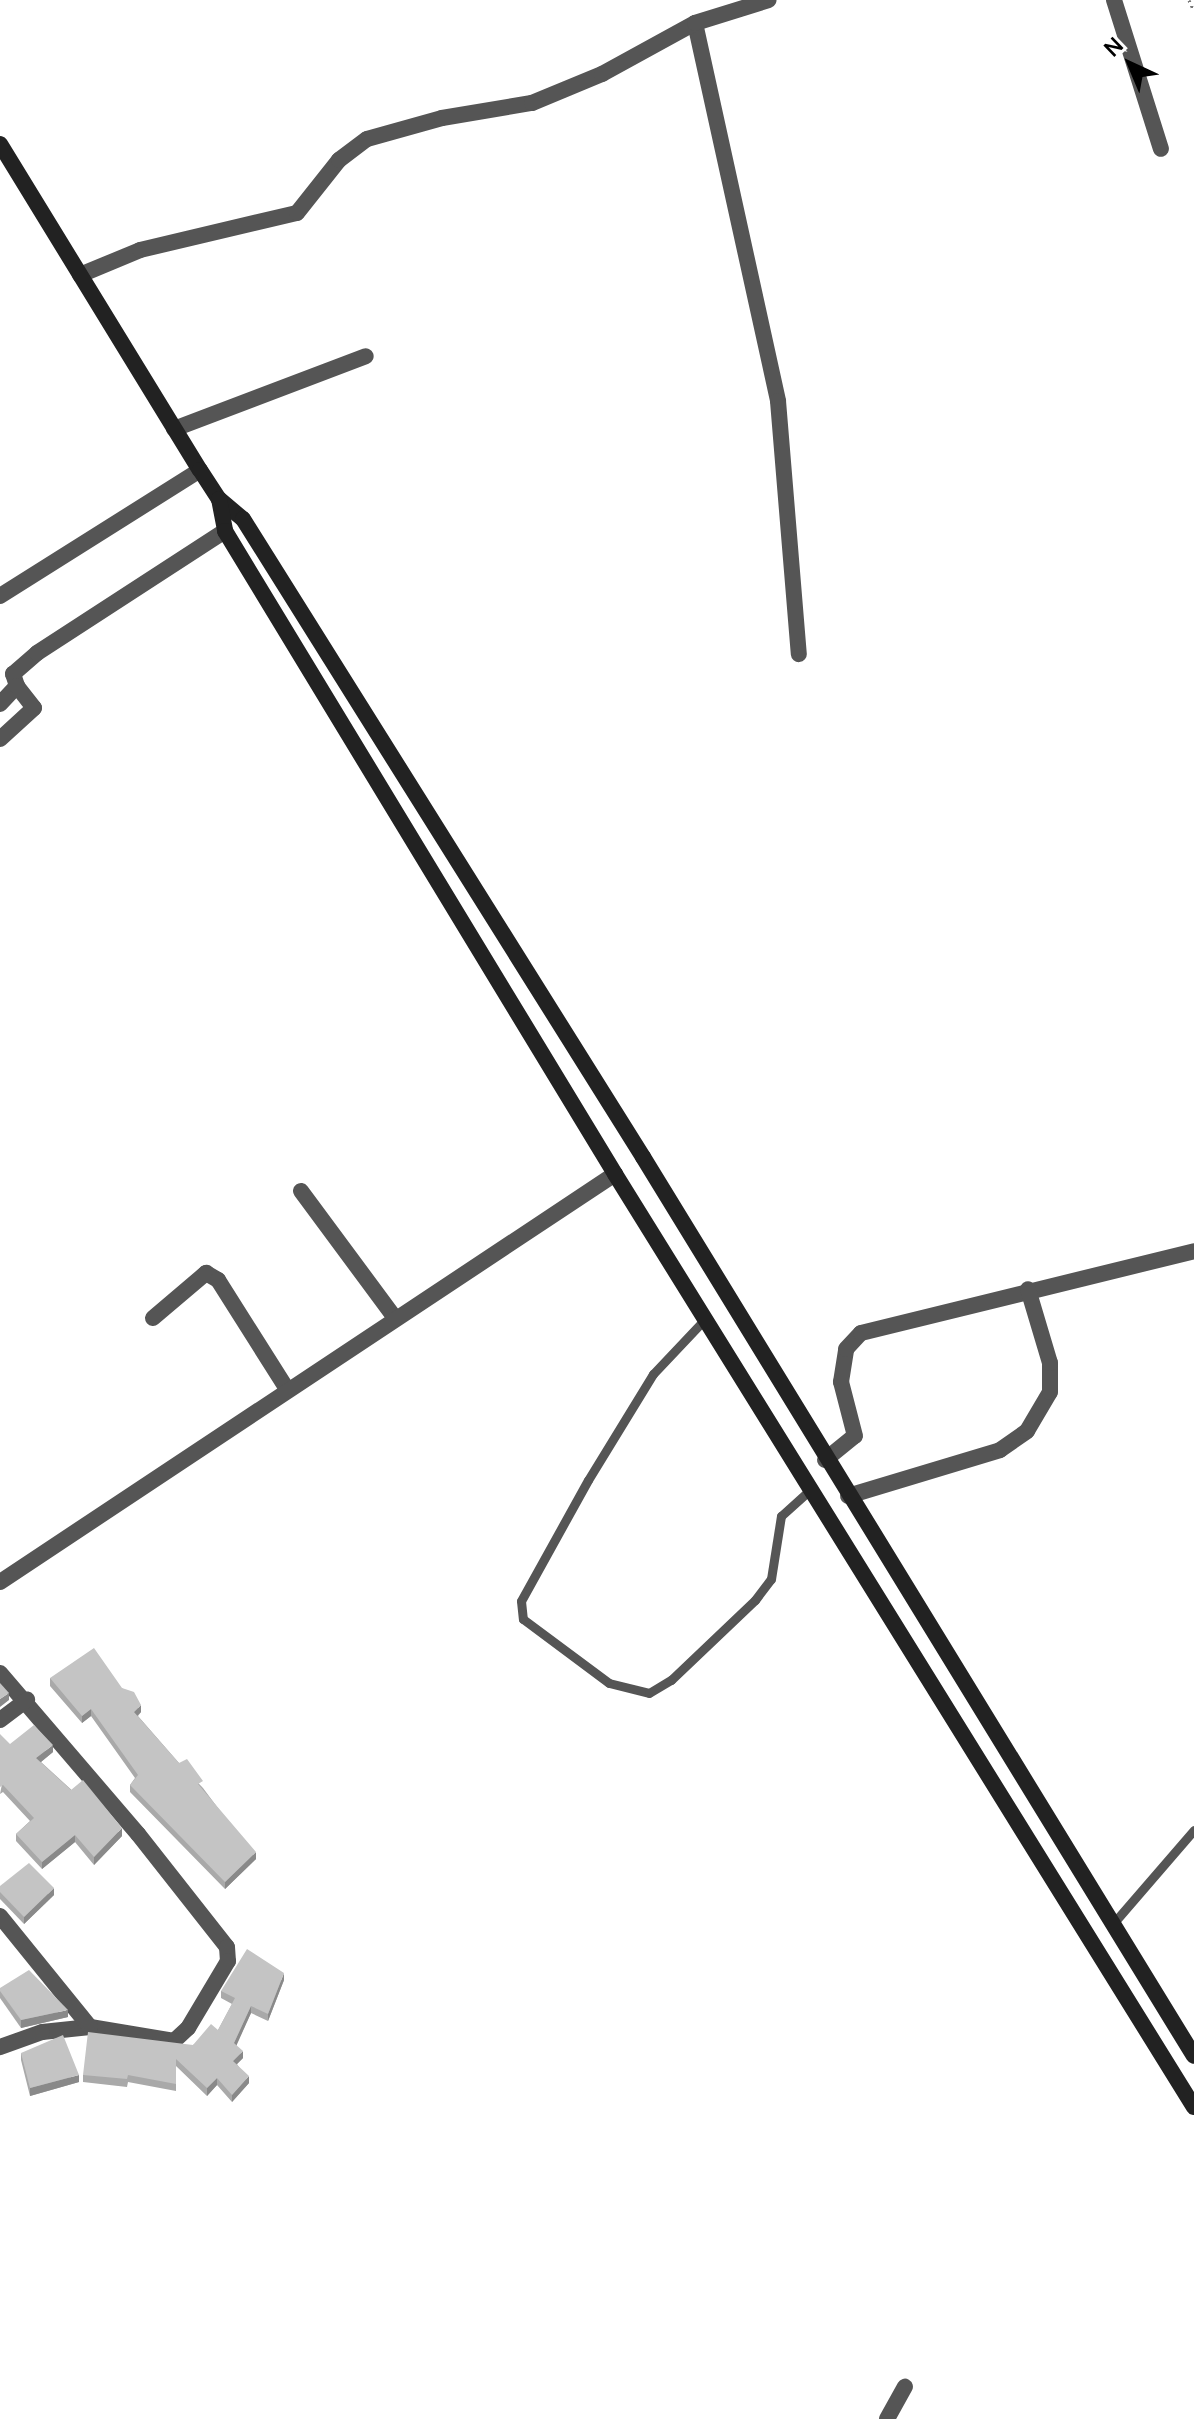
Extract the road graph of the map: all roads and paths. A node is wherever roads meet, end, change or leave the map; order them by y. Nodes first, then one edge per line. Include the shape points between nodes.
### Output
1 (769, 0) edge
2 (1114, 0) edge
3 (1189, 0) edge
4 (1194, 11) edge
5 (695, 23) junction
6 (0, 144) edge
7 (1161, 149) dead end
8 (80, 275) junction
9 (366, 356) dead end
10 (174, 429) junction
11 (200, 470) junction
12 (219, 499) junction
13 (225, 531) junction
14 (0, 596) edge
15 (799, 654) dead end
16 (17, 686) junction
17 (0, 704) edge
18 (0, 739) edge
19 (615, 1174) junction
20 (301, 1191) dead end
21 (1194, 1251) edge
22 (1028, 1289) junction
23 (153, 1318) dead end
24 (395, 1318) junction
25 (705, 1319) junction
26 (287, 1389) junction
27 (825, 1460) junction
28 (810, 1490) junction
29 (848, 1496) junction
30 (0, 1582) edge
31 (0, 1673) edge
32 (27, 1700) junction
33 (0, 1720) edge
34 (1194, 1830) edge
35 (2, 1923) edge
36 (1111, 1926) junction
37 (90, 2027) junction
38 (0, 2047) edge
39 (1194, 2056) edge
40 (1194, 2107) edge
41 (905, 2387) dead end
42 (887, 2419) edge

1 - 5 street
2 - 7 street
3 - 4 path
5 - 8 street via 602,74 532,103 442,118 367,139 339,160 297,213 140,250
5 - 15 street via 778,401
6 - 8 main road
8 - 10 main road
9 - 10 street
10 - 11 main road
11 - 12 main road
11 - 14 street
12 - 13 main road
12 - 27 main road via 243,519
13 - 16 street via 37,653 13,674
13 - 19 main road
16 - 17 street
16 - 18 street via 34,708
19 - 24 street
19 - 25 main road
20 - 24 street
21 - 22 street
22 - 27 street via 861,1333 846,1349 841,1382 855,1436
22 - 29 street via 1050,1363 1050,1392 1027,1431 1000,1450
23 - 26 street via 206,1273 218,1280
24 - 26 street
25 - 28 main road
25 - 28 lane via 653,1374 596,1467 521,1601 523,1619 609,1683 649,1693 671,1680 755,1600 771,1579 781,1516
26 - 30 street
27 - 29 main road
28 - 40 main road
29 - 36 main road
31 - 32 street
32 - 33 street
32 - 37 street via 227,1947 228,1961 188,2028 174,2041
34 - 36 lane
35 - 37 street
36 - 39 main road
37 - 38 street via 42,2032
41 - 42 street

